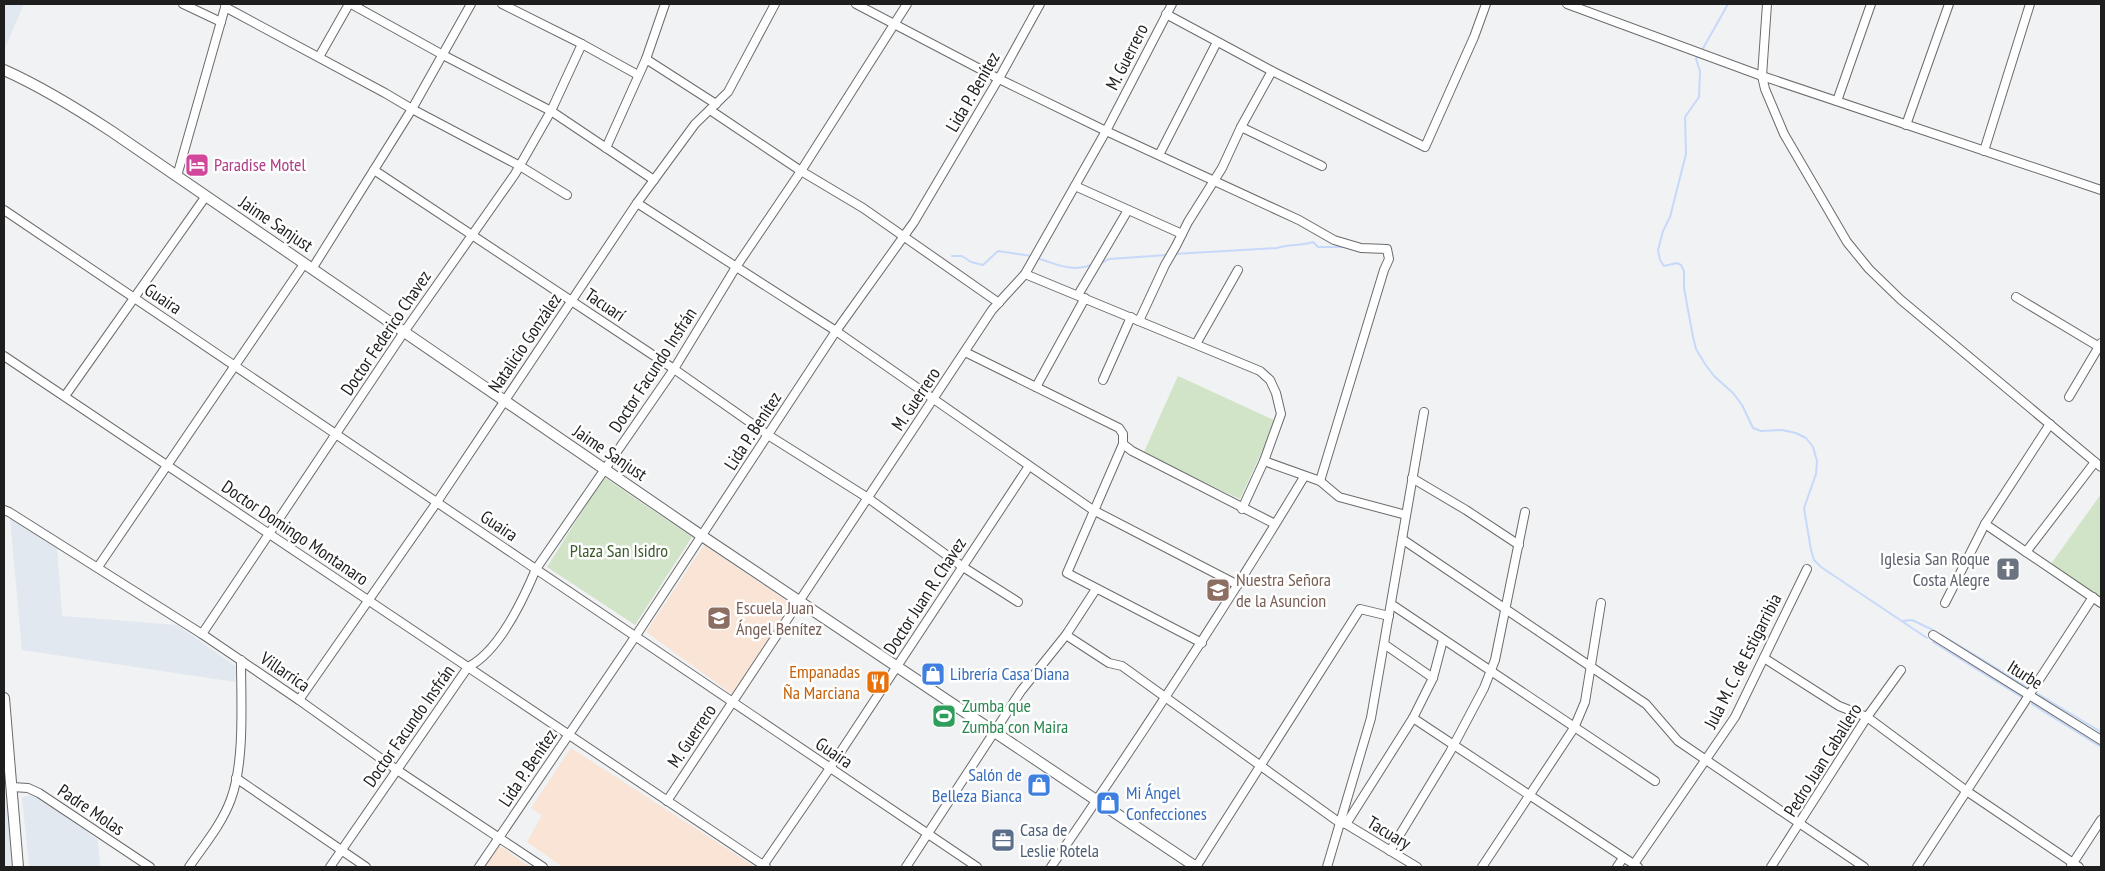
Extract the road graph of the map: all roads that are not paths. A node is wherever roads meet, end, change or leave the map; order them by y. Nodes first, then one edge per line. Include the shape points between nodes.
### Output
1 (182, 4) edge
2 (350, 4) edge
3 (471, 4) edge
4 (502, 4) edge
5 (666, 4) edge
6 (775, 4) edge
7 (856, 4) edge
8 (908, 4) edge
9 (1040, 4) edge
10 (1161, 4) edge
11 (1486, 4) edge
12 (1567, 4) edge
13 (1766, 4) edge
14 (1871, 4) edge
15 (1949, 4) edge
16 (2030, 4) edge
17 (226, 5) edge
18 (1169, 9) edge
19 (221, 22) junction
20 (896, 24) junction
21 (1217, 42) junction
22 (582, 44) junction
23 (443, 55) junction
24 (319, 57) junction
25 (646, 59) junction
26 (4, 70) edge
27 (1272, 71) junction
28 (638, 75) junction
29 (1762, 76) junction
30 (999, 79) junction
31 (1837, 101) junction
32 (716, 104) junction
33 (412, 109) junction
34 (710, 110) junction
35 (551, 111) junction
36 (1906, 125) junction
37 (1241, 127) junction
38 (1106, 131) junction
39 (606, 148) junction
40 (1984, 151) junction
41 (1159, 155) junction
42 (520, 166) junction
43 (1322, 166) dead end
44 (374, 170) junction
45 (802, 171) junction
46 (177, 176) junction
47 (654, 180) junction
48 (1215, 180) junction
49 (1075, 186) junction
50 (2101, 190) edge
51 (567, 195) dead end
52 (206, 196) junction
53 (637, 203) junction
54 (4, 210) edge
55 (1128, 210) junction
56 (471, 234) junction
57 (1182, 234) junction
58 (903, 237) junction
59 (308, 266) junction
60 (736, 267) junction
61 (1238, 270) dead end
62 (1025, 274) junction
63 (134, 297) junction
64 (1082, 297) junction
65 (2016, 297) dead end
66 (572, 301) junction
67 (998, 303) junction
68 (1135, 319) junction
69 (836, 331) junction
70 (404, 332) junction
71 (1196, 344) junction
72 (2101, 346) edge
73 (965, 352) junction
74 (4, 356) edge
75 (235, 366) junction
76 (674, 369) junction
77 (1103, 380) dead end
78 (1036, 387) junction
79 (65, 396) junction
80 (2068, 397) dead end
81 (934, 400) junction
82 (504, 401) junction
83 (1424, 412) dead end
84 (2050, 424) junction
85 (336, 434) junction
86 (768, 435) junction
87 (1123, 444) junction
88 (1264, 461) junction
89 (166, 464) junction
90 (2098, 465) edge
91 (1029, 466) junction
92 (605, 470) junction
93 (1304, 477) junction
94 (1412, 478) junction
95 (1320, 481) junction
96 (868, 498) junction
97 (437, 502) junction
98 (1242, 509) junction
99 (4, 510) edge
100 (1093, 510) junction
101 (1525, 512) dead end
102 (1406, 515) junction
103 (1275, 524) junction
104 (1985, 524) junction
105 (269, 534) junction
106 (702, 536) junction
107 (1402, 539) junction
108 (1519, 545) junction
109 (2026, 552) junction
110 (963, 566) junction
111 (98, 567) junction
112 (536, 569) junction
113 (1807, 569) dead end
114 (1238, 585) junction
115 (1096, 589) junction
116 (2093, 597) junction
117 (368, 600) junction
118 (799, 601) junction
119 (1018, 602) dead end
120 (1601, 603) dead end
121 (1944, 603) dead end
122 (2101, 603) edge
123 (1391, 604) junction
124 (1506, 608) junction
125 (1389, 616) junction
126 (202, 634) junction
127 (1066, 635) junction
128 (1933, 635) dead end
129 (635, 638) junction
130 (1443, 640) junction
131 (1202, 642) junction
132 (1384, 644) junction
133 (1764, 658) junction
134 (241, 660) junction
135 (897, 666) junction
136 (1590, 666) junction
137 (468, 667) junction
138 (1901, 670) dead end
139 (1490, 672) junction
140 (1433, 678) junction
141 (2030, 696) junction
142 (1167, 697) junction
143 (4, 698) edge
144 (299, 700) junction
145 (732, 703) junction
146 (4, 710) edge
147 (1867, 717) junction
148 (1412, 718) junction
149 (1574, 728) junction
150 (995, 732) junction
151 (568, 735) junction
152 (2101, 740) edge
153 (1454, 746) junction
154 (1707, 760) junction
155 (1261, 766) junction
156 (830, 768) junction
157 (397, 770) junction
158 (236, 778) junction
159 (1655, 781) dead end
160 (12, 787) junction
161 (1968, 792) junction
162 (1530, 796) junction
163 (1097, 800) junction
164 (667, 801) junction
165 (2101, 820) edge
166 (1343, 823) junction
167 (1800, 824) junction
168 (928, 834) junction
169 (499, 838) junction
170 (342, 850) junction
171 (1390, 851) junction
172 (1623, 858) junction
173 (1636, 866) edge
174 (2074, 866) edge
175 (18, 867) edge
176 (150, 867) edge
177 (189, 867) edge
178 (330, 867) edge
179 (366, 867) edge
180 (479, 867) edge
181 (543, 867) edge
182 (764, 867) edge
183 (906, 867) edge
184 (977, 867) edge
185 (1051, 867) edge
186 (1196, 867) edge
187 (1327, 867) edge
188 (1417, 867) edge
189 (1482, 867) edge
190 (1617, 867) edge
191 (1771, 867) edge
192 (1864, 867) edge
193 (1917, 867) edge

1 - 19 street
2 - 23 street
2 - 24 street
3 - 23 street
4 - 22 street
5 - 25 street
6 - 32 street, Natalicio González via 728,92
7 - 20 street
8 - 20 street, Doctor Facundo Insfrán
9 - 30 street, Lida P. Benítez
10 - 18 street
11 - 27 street via 1425,147
12 - 29 street
13 - 29 street
14 - 31 street
15 - 36 street
16 - 40 street
17 - 19 street
17 - 24 street
18 - 21 street
18 - 38 street, M. Guerrero
19 - 46 street
20 - 30 street
20 - 45 street, Doctor Facundo Insfrán
21 - 27 street
21 - 41 street
22 - 28 street
22 - 35 street, Doctor Federico Chavez
23 - 33 street
23 - 35 street
24 - 33 street
25 - 28 street
25 - 32 street
26 - 46 main road, Jaime Sanjust via 62,99
27 - 37 street
28 - 39 street
29 - 31 street
29 - 84 street via 1784,134 1847,242 1869,269 1901,300
30 - 38 street
30 - 58 street, Lida P. Benítez
31 - 36 street
32 - 34 street, Natalicio González
33 - 42 street
33 - 44 street
34 - 45 street
34 - 47 street, Natalicio González via 694,124
35 - 39 street
35 - 42 street, Doctor Federico Chavez
36 - 40 street
37 - 43 street
37 - 48 street
38 - 41 street
38 - 49 street, M. Guerrero
39 - 47 street
40 - 50 street
41 - 48 street
42 - 51 street
42 - 56 street, Doctor Federico Chavez
44 - 56 street, Tacuarí
44 - 59 street
45 - 58 street
45 - 60 street, Doctor Facundo Insfrán
46 - 52 main road, Jaime Sanjust
47 - 53 street, Natalicio González
48 - 57 street
48 - 95 street via 1334,240 1361,248 1387,249 1390,259
49 - 55 street
49 - 62 street, M. Guerrero
52 - 59 main road, Jaime Sanjust
52 - 63 street
53 - 60 street
53 - 66 street, Natalicio González
54 - 63 street, Guaira
55 - 57 street
55 - 64 street
56 - 66 street, Tacuarí
56 - 70 street, Doctor Federico Chavez
57 - 68 street
58 - 67 street
58 - 69 street, Lida P. Benítez
59 - 70 main road, Jaime Sanjust
59 - 75 street
60 - 69 street
60 - 76 street, Doctor Facundo Insfrán
61 - 71 street
62 - 64 street
62 - 67 street, M. Guerrero
63 - 75 street, Guaira
63 - 79 street
64 - 68 street
64 - 78 street
65 - 72 street
66 - 76 street, Tacuarí
66 - 82 street, Natalicio González
67 - 73 street, M. Guerrero
68 - 71 street
68 - 77 street
69 - 81 street
69 - 86 street, Lida P. Benítez
70 - 82 main road, Jaime Sanjust
70 - 85 street, Doctor Federico Chavez
71 - 88 street via 1260,371 1270,380 1281,414
72 - 80 street
73 - 78 street
73 - 81 street, M. Guerrero
74 - 79 street, Doctor Domingo Montanaro
75 - 85 street, Guaira
75 - 89 street
76 - 86 street, Tacuarí
76 - 92 street, Doctor Facundo Insfrán
78 - 87 street via 1118,428 1123,434
79 - 89 street, Doctor Domingo Montanaro
81 - 91 street
81 - 96 street, M. Guerrero
82 - 92 main road, Jaime Sanjust
82 - 97 street, Natalicio González
83 - 94 street
84 - 90 street
84 - 104 street
85 - 97 street, Guaira
85 - 105 street, Doctor Federico Chavez
86 - 96 street, Tacuarí
86 - 106 street, Lida P. Benítez
87 - 98 street
87 - 100 street
88 - 93 street
88 - 98 street
89 - 105 street, Doctor Domingo Montanaro
89 - 111 street
90 - 109 street
91 - 100 street
91 - 110 street, Doctor Juan R. Chavez
92 - 106 main road, Jaime Sanjust
92 - 112 street, Doctor Facundo Insfrán
93 - 95 street
93 - 103 street
94 - 102 street
94 - 108 street
95 - 102 street via 1339,497
96 - 110 street, Tacuarí
96 - 118 street, M. Guerrero
97 - 112 street, Guaira
97 - 117 street, Natalicio González
98 - 103 street
99 - 111 street, Villarrica
100 - 114 street
100 - 115 street via 1067,574
101 - 108 street
102 - 107 street
103 - 114 street
104 - 109 street
104 - 121 street
105 - 117 street, Doctor Domingo Montanaro
105 - 126 street, Doctor Federico Chavez
106 - 118 main road, Jaime Sanjust
106 - 129 street, Lida P. Benítez
107 - 123 street
107 - 124 street
108 - 124 street
109 - 116 street
110 - 119 street, Tacuarí
110 - 135 street, Doctor Juan R. Chavez
111 - 126 street, Villarrica
112 - 129 street, Guaira
112 - 137 street, Doctor Facundo Insfrán via 507,627 479,662
113 - 133 street, Jula M. C. de Estigarribia
114 - 131 street
115 - 127 street
115 - 131 street
116 - 122 street
116 - 141 street
117 - 137 street, Doctor Domingo Montanaro
117 - 144 street, Natalicio González
118 - 135 main road, Jaime Sanjust
118 - 145 street, M. Guerrero
120 - 136 street
123 - 125 street
123 - 130 street
124 - 136 street
124 - 139 street
125 - 132 street
125 - 155 street via 1360,609
126 - 134 street, Villarrica
127 - 142 street, Tacuary via 1109,663 1122,666
127 - 150 street via 1021,691
128 - 141 street, Iturbe
129 - 145 street, Guaira
129 - 151 street, Lida P. Benítez
130 - 139 street
130 - 140 street
131 - 142 street
132 - 140 street
132 - 166 street via 1371,718
133 - 147 street via 1839,706
133 - 154 street, Jula M. C. de Estigarribia via 1736,717
134 - 144 street, Villarrica
134 - 158 street via 240,746
135 - 150 main road, Jaime Sanjust
135 - 156 street, Doctor Juan R. Chavez
136 - 149 street via 1584,702
136 - 154 street via 1646,704 1678,741
137 - 151 street, Doctor Domingo Montanaro
137 - 157 street, Doctor Facundo Insfrán
138 - 147 street, Pedro Juan Caballero
139 - 149 street
139 - 153 street
140 - 148 street
141 - 152 street, Iturbe
141 - 161 street
142 - 155 street, Tacuary
142 - 163 street
143 - 146 main road
144 - 157 street, Villarrica
145 - 156 street, Guaira
145 - 164 street, M. Guerrero
146 - 160 main road
147 - 161 street
147 - 167 street, Pedro Juan Caballero
148 - 153 street
148 - 166 street
149 - 159 street
149 - 162 street
150 - 163 main road, Jaime Sanjust
150 - 168 street
151 - 164 street, Doctor Domingo Montanaro
151 - 169 street, Lida P. Benítez
153 - 162 street
153 - 171 street
154 - 167 street
154 - 173 street, Jula M. C. de Estigarribia
155 - 166 street, Tacuary
155 - 186 street
156 - 168 street, Guaira
156 - 182 street, Doctor Juan R. Chavez
157 - 169 street, Villarrica
157 - 170 street, Doctor Facundo Insfrán
158 - 170 street
158 - 177 street via 232,797 221,820
160 - 175 main road
160 - 176 street, Padre Molas via 28,788 39,794
161 - 174 street
161 - 193 street
162 - 172 street
162 - 189 street
163 - 185 street
163 - 186 main road, Jaime Sanjust
164 - 182 street, Doctor Domingo Montanaro
165 - 174 street
166 - 171 street, Tacuary
166 - 187 street
167 - 191 street, Pedro Juan Caballero
167 - 192 street
168 - 183 street
168 - 184 street, Guaira
169 - 180 street, Lida P. Benítez
169 - 181 street, Villarrica
170 - 178 street, Doctor Facundo Insfrán
170 - 179 street
171 - 188 street, Tacuary
172 - 173 street
172 - 190 street

